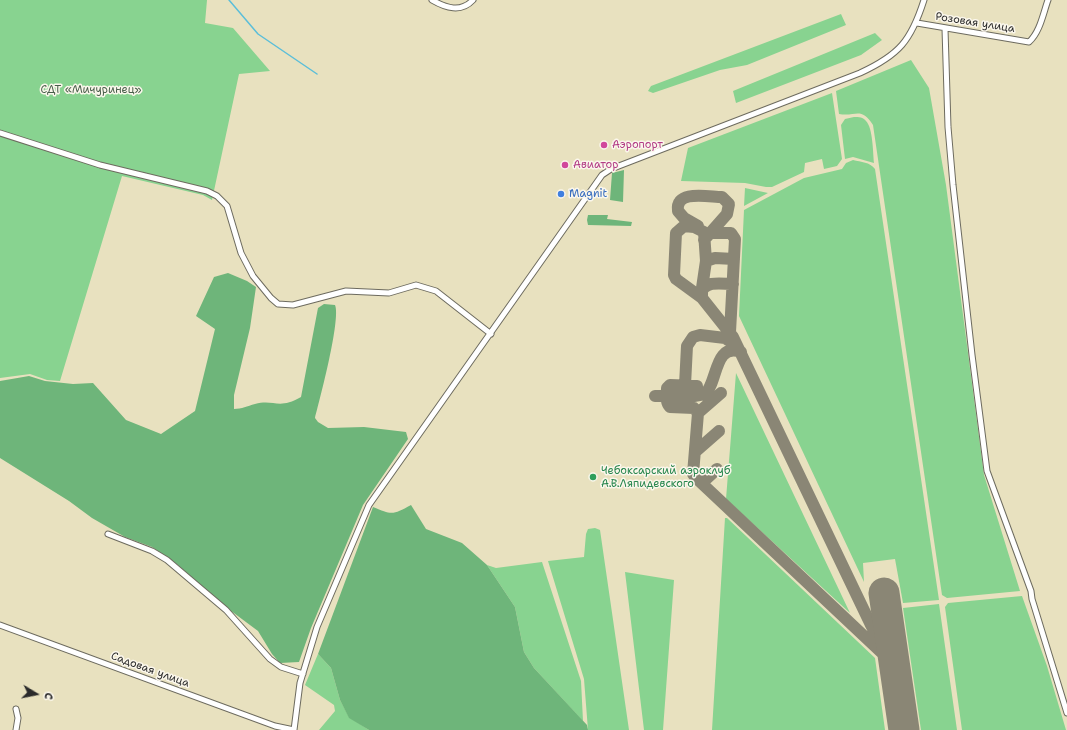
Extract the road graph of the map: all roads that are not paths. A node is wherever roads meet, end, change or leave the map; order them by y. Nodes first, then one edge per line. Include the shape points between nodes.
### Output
1 (432, 0) edge
2 (473, 0) edge
3 (1048, 0) edge
4 (924, 2) edge
5 (917, 23) junction
6 (945, 29) junction
7 (0, 133) edge
8 (491, 334) junction
9 (108, 534) dead end
10 (0, 625) edge
11 (303, 674) junction
12 (16, 709) dead end
13 (1067, 713) edge
14 (16, 730) edge
15 (294, 730) edge

1 - 2 street via 447,8 460,8 466,7
3 - 6 street, Розовая улица via 1039,28 1029,42
4 - 5 street
5 - 6 street, Розовая улица
5 - 8 street via 893,55 880,64 605,172
6 - 13 street via 950,149 987,471 1031,591
7 - 8 street via 100,165 200,189 217,196 227,206 241,253 253,276 278,304 293,305 346,291 389,293 416,285 436,291
8 - 11 street via 369,505 317,627
9 - 11 street via 152,551 167,560 226,610 270,660
10 - 15 street, Садовая улица via 275,726
11 - 15 street via 297,698
12 - 14 street

